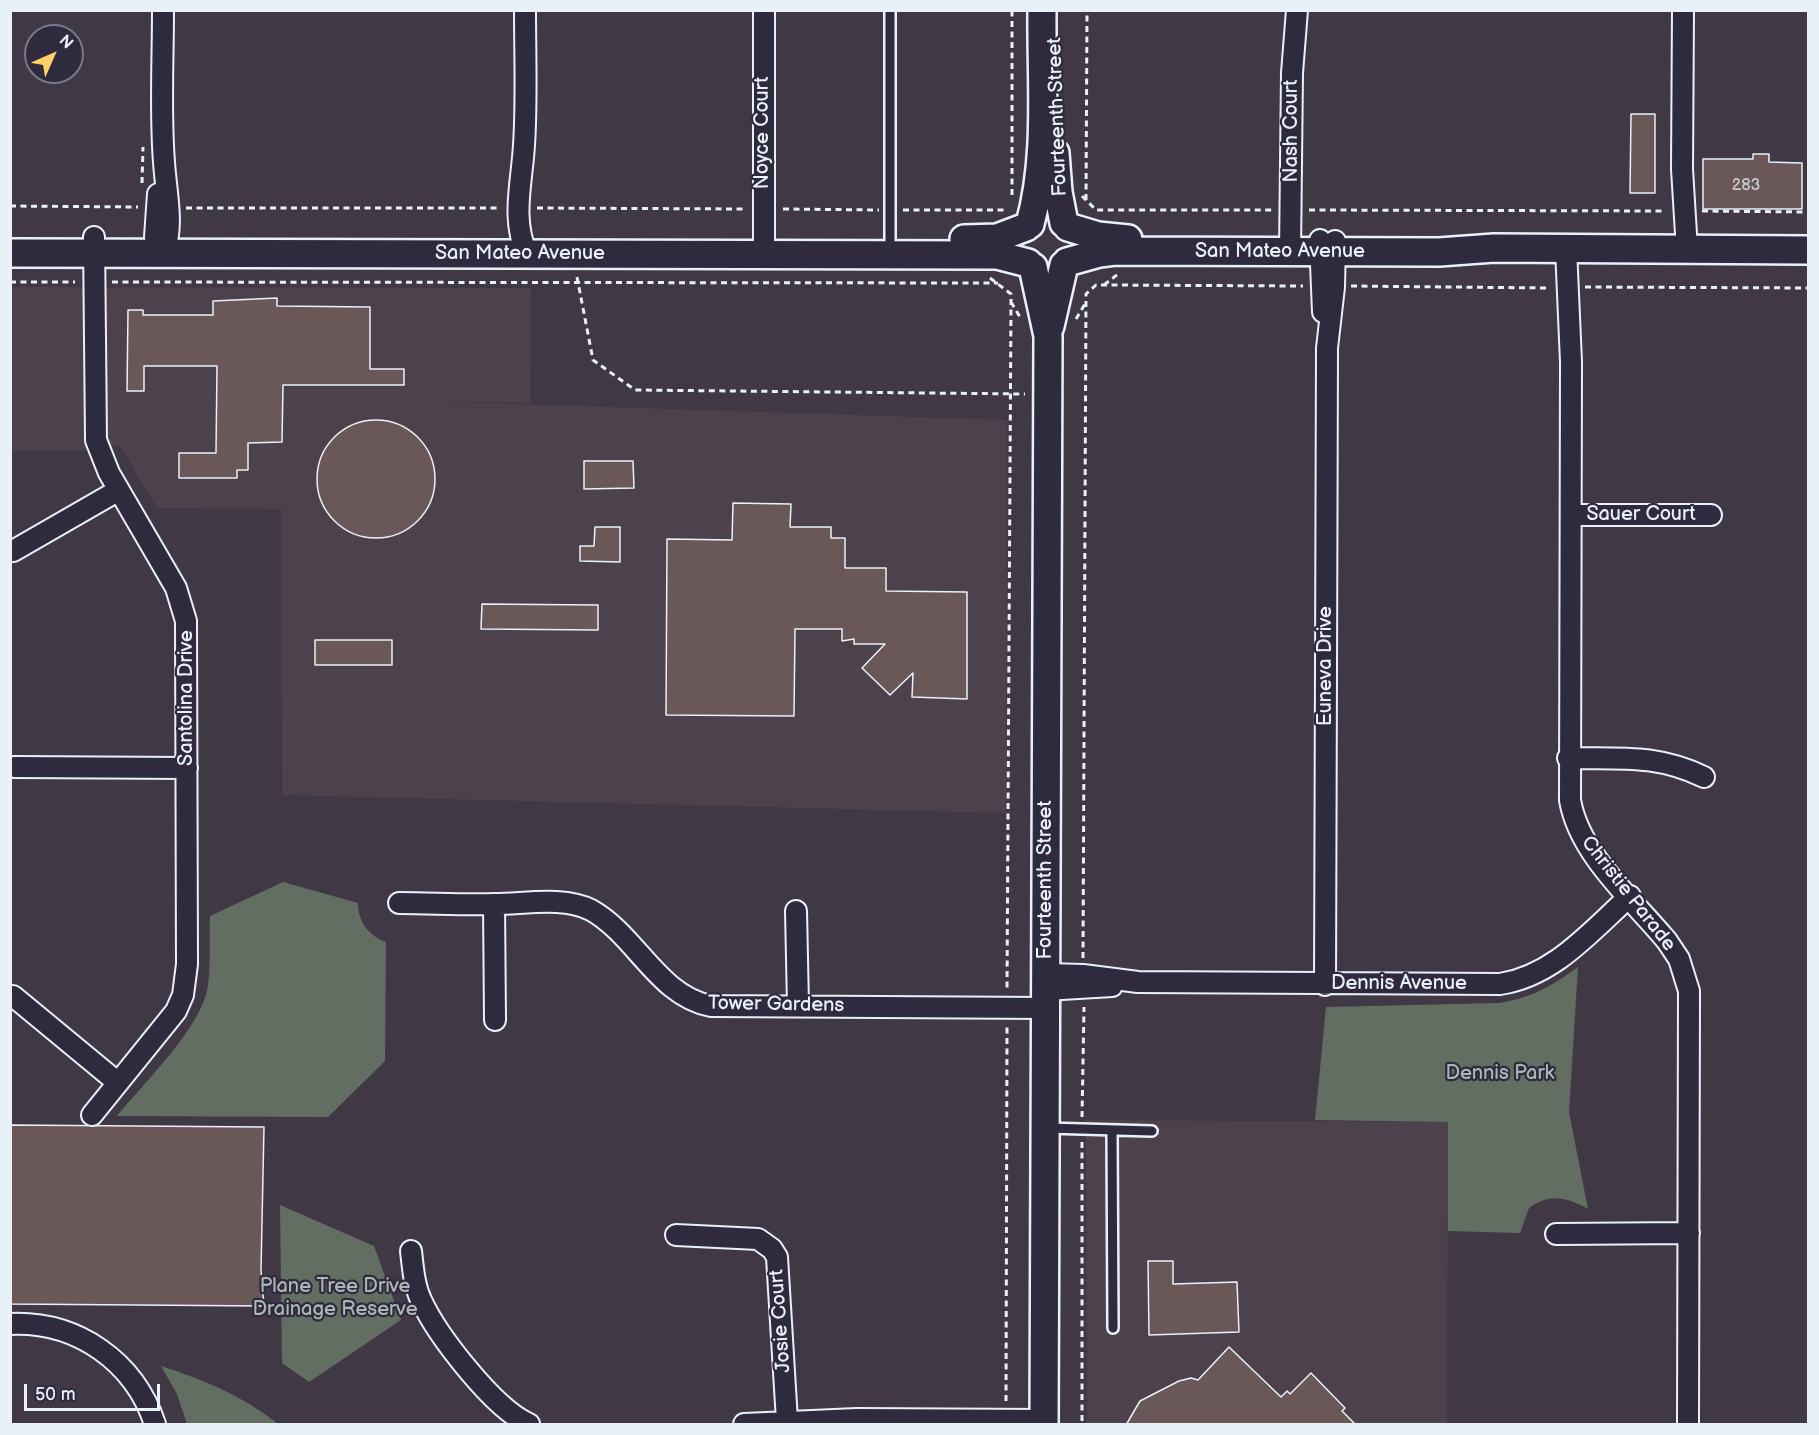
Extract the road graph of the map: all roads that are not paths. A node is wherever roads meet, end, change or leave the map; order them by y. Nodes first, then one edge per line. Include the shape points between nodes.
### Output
1 (163, 10) edge
2 (525, 10) edge
3 (764, 10) edge
4 (890, 10) edge
5 (1042, 10) edge
6 (1056, 10) edge
7 (1297, 10) edge
8 (1683, 10) edge
9 (1022, 220) junction
10 (1066, 225) junction
11 (10, 237) edge
12 (163, 243) junction
13 (526, 243) junction
14 (94, 245) junction
15 (1291, 245) junction
16 (1327, 245) junction
17 (764, 247) junction
18 (890, 247) junction
19 (1572, 249) junction
20 (1681, 250) junction
21 (1809, 250) edge
22 (10, 253) edge
23 (1066, 264) junction
24 (1030, 265) junction
25 (1048, 336) junction
26 (119, 490) junction
27 (1570, 515) junction
28 (1711, 515) dead end
29 (13, 551) dead end
30 (1568, 758) junction
31 (14, 767) dead end
32 (187, 768) junction
33 (1704, 777) dead end
34 (1630, 896) junction
35 (399, 903) dead end
36 (494, 904) junction
37 (796, 911) dead end
38 (1325, 985) junction
39 (1046, 991) junction
40 (14, 996) dead end
41 (798, 1006) junction
42 (495, 1020) dead end
43 (117, 1082) junction
44 (92, 1115) dead end
45 (1044, 1128) junction
46 (1112, 1130) junction
47 (1152, 1131) dead end
48 (1689, 1233) junction
49 (1556, 1234) dead end
50 (676, 1235) dead end
51 (411, 1251) dead end
52 (10, 1324) edge
53 (1113, 1328) dead end
54 (787, 1421) junction
55 (1044, 1422) edge
56 (155, 1425) edge
57 (529, 1425) edge
58 (744, 1425) edge
59 (1688, 1425) edge

1 - 12 street
2 - 13 street
3 - 17 street, Noyce Court
4 - 18 lane
5 - 9 street, Fourteenth Street via 1042,160 1038,192
6 - 10 street, Fourteenth Street via 1055,161
7 - 15 street, Nash Court via 1292,63
8 - 20 street
9 - 10 street via 1043,217
9 - 18 street, San Mateo Avenue via 997,238
9 - 24 street via 1020,241
10 - 15 street, San Mateo Avenue via 1116,238
10 - 23 street via 1074,241
11 - 14 street, San Mateo Avenue
12 - 13 street, San Mateo Avenue
12 - 14 street, San Mateo Avenue
13 - 17 street, San Mateo Avenue
13 - 17 street, San Mateo Avenue via 575,255
14 - 22 street, San Mateo Avenue
14 - 26 street, Santolina Drive via 96,440
15 - 16 street, San Mateo Avenue
15 - 23 street, San Mateo Avenue via 1115,251
16 - 19 street, San Mateo Avenue via 1451,240 1494,248
16 - 38 street, Euneva Drive
17 - 18 street, San Mateo Avenue
18 - 24 street, San Mateo Avenue via 997,255
19 - 20 street, San Mateo Avenue
19 - 27 street, Christie Parade
20 - 21 street, San Mateo Avenue
23 - 24 street via 1048,271
23 - 25 street, Fourteenth Street
24 - 25 street, Fourteenth Street
25 - 39 street, Fourteenth Street
26 - 29 street
26 - 32 street, Santolina Drive via 183,603 188,636
27 - 28 street, Sauer Court
27 - 30 street, Christie Parade
30 - 33 street via 1650,759 1675,764
30 - 34 street, Christie Parade via 1570,800 1577,828 1591,852
31 - 32 street
32 - 43 street, Santolina Drive via 186,982 176,1011
34 - 38 street, Dennis Avenue via 1547,968 1519,981
34 - 48 street, Christie Parade via 1679,959 1689,991
35 - 36 street, Tower Gardens
36 - 41 street, Tower Gardens via 560,903 588,909 615,929 678,992 700,1004
36 - 42 street
37 - 41 street
38 - 39 street, Dennis Avenue via 1083,982
39 - 41 street, Tower Gardens via 1007,1008
39 - 45 street, Fourteenth Street
40 - 43 street
43 - 44 street, Santolina Drive
45 - 46 lane
45 - 55 street, Fourteenth Street
46 - 47 lane
46 - 53 lane
48 - 49 street
48 - 59 street, Christie Parade
50 - 54 street, Josie Court via 758,1239 777,1257
51 - 57 street via 421,1300 433,1319 463,1362 504,1407
52 - 56 street via 33,1323 55,1328 94,1344 137,1386
54 - 55 street
54 - 58 street

